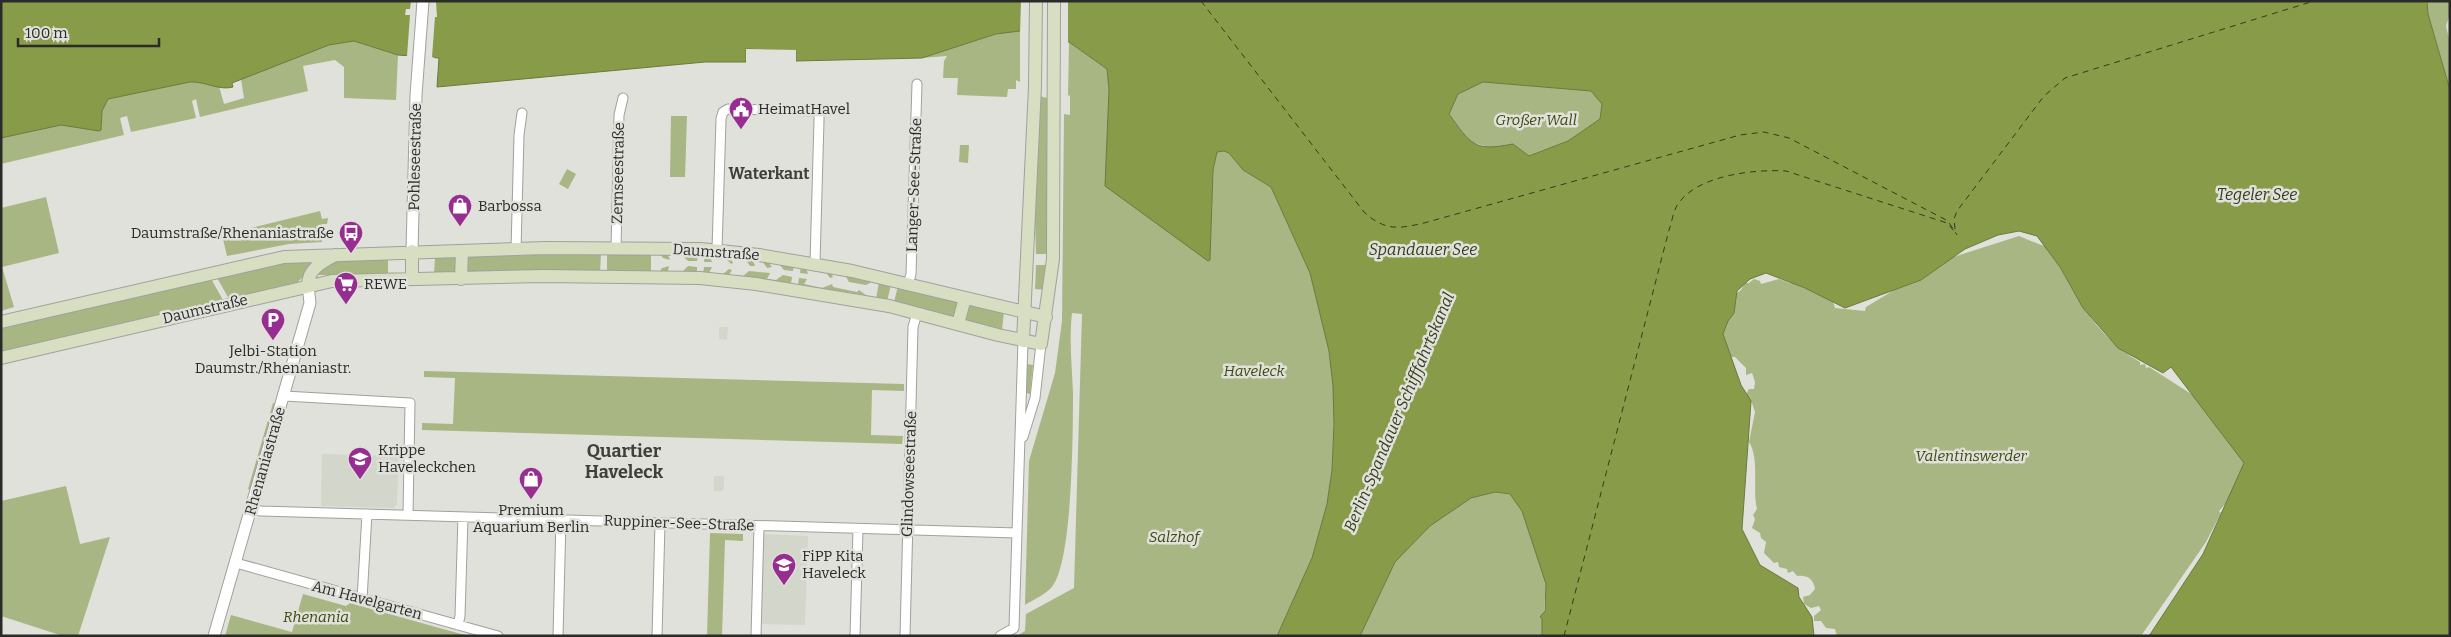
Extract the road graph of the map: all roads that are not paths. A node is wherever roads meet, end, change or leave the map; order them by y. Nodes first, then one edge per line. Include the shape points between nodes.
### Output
1 (424, 1) edge
2 (1036, 1) edge
3 (1054, 1) edge
4 (917, 84) dead end
5 (623, 98) dead end
6 (522, 113) dead end
7 (616, 248) junction
8 (516, 250) junction
9 (718, 250) junction
10 (462, 251) junction
11 (412, 252) junction
12 (337, 254) junction
13 (815, 263) junction
14 (412, 279) junction
15 (461, 279) junction
16 (308, 285) junction
17 (908, 285) junction
18 (965, 298) junction
19 (1025, 311) junction
20 (916, 314) junction
21 (1046, 317) junction
22 (1, 322) edge
23 (958, 324) junction
24 (1023, 341) junction
25 (1041, 344) junction
26 (1, 358) edge
27 (284, 396) junction
28 (1019, 452) junction
29 (251, 509) junction
30 (367, 514) junction
31 (408, 515) junction
32 (463, 517) junction
33 (561, 520) junction
34 (660, 523) junction
35 (759, 526) junction
36 (858, 529) junction
37 (908, 530) junction
38 (1017, 533) junction
39 (236, 563) junction
40 (362, 599) junction
41 (458, 625) junction
42 (214, 636) edge
43 (498, 636) edge
44 (558, 636) edge
45 (657, 636) edge
46 (756, 636) edge
47 (855, 636) edge
48 (905, 636) edge
49 (1000, 636) edge

1 - 11 street, Pohleseestraße
2 - 19 main road
3 - 21 main road via 1053,259
4 - 17 street, Langer-See-Straße via 911,274
5 - 7 street, Zernseestraße via 619,115
6 - 8 street
7 - 8 main road, Daumstraße
7 - 9 main road, Daumstraße
8 - 10 main road, Daumstraße
9 - 13 main road, Daumstraße
9 - 13 street via 720,120 723,112 728,109 815,111 819,120
10 - 11 main road, Daumstraße
10 - 15 main road
11 - 12 main road, Daumstraße
11 - 14 main road
12 - 16 main road via 316,267
12 - 22 main road, Daumstraße via 258,262
13 - 17 main road, Daumstraße
14 - 15 main road, Daumstraße
14 - 16 main road, Daumstraße via 332,281
15 - 20 main road, Daumstraße via 562,276 717,280 794,289
16 - 26 main road, Daumstraße
16 - 27 street, Rhenaniastraße via 310,303
17 - 18 main road, Daumstraße
18 - 19 main road, Daumstraße
18 - 23 main road
19 - 21 main road, Daumstraße
19 - 24 main road
20 - 23 main road, Daumstraße
20 - 37 street, Glindowseestraße
21 - 25 main road
23 - 24 main road, Daumstraße
24 - 25 main road, Daumstraße
24 - 28 street
25 - 28 street via 1034,398
27 - 29 street, Rhenaniastraße
27 - 31 street via 410,402
28 - 38 street
29 - 30 street, Ruppiner-See-Straße
29 - 39 street, Rhenaniastraße
30 - 31 street, Ruppiner-See-Straße
30 - 40 street
31 - 32 street, Ruppiner-See-Straße
32 - 33 street, Ruppiner-See-Straße
32 - 41 street
33 - 34 street, Ruppiner-See-Straße
33 - 44 street
34 - 35 street, Ruppiner-See-Straße
34 - 45 street
35 - 36 street, Ruppiner-See-Straße
35 - 46 street
36 - 37 street, Ruppiner-See-Straße
36 - 47 street
37 - 38 street, Ruppiner-See-Straße
37 - 48 street, Glindowseestraße
38 - 49 street via 1014,628
39 - 40 street, Am Havelgarten
39 - 42 street, Rhenaniastraße
40 - 41 street, Am Havelgarten
41 - 43 street, Am Havelgarten

